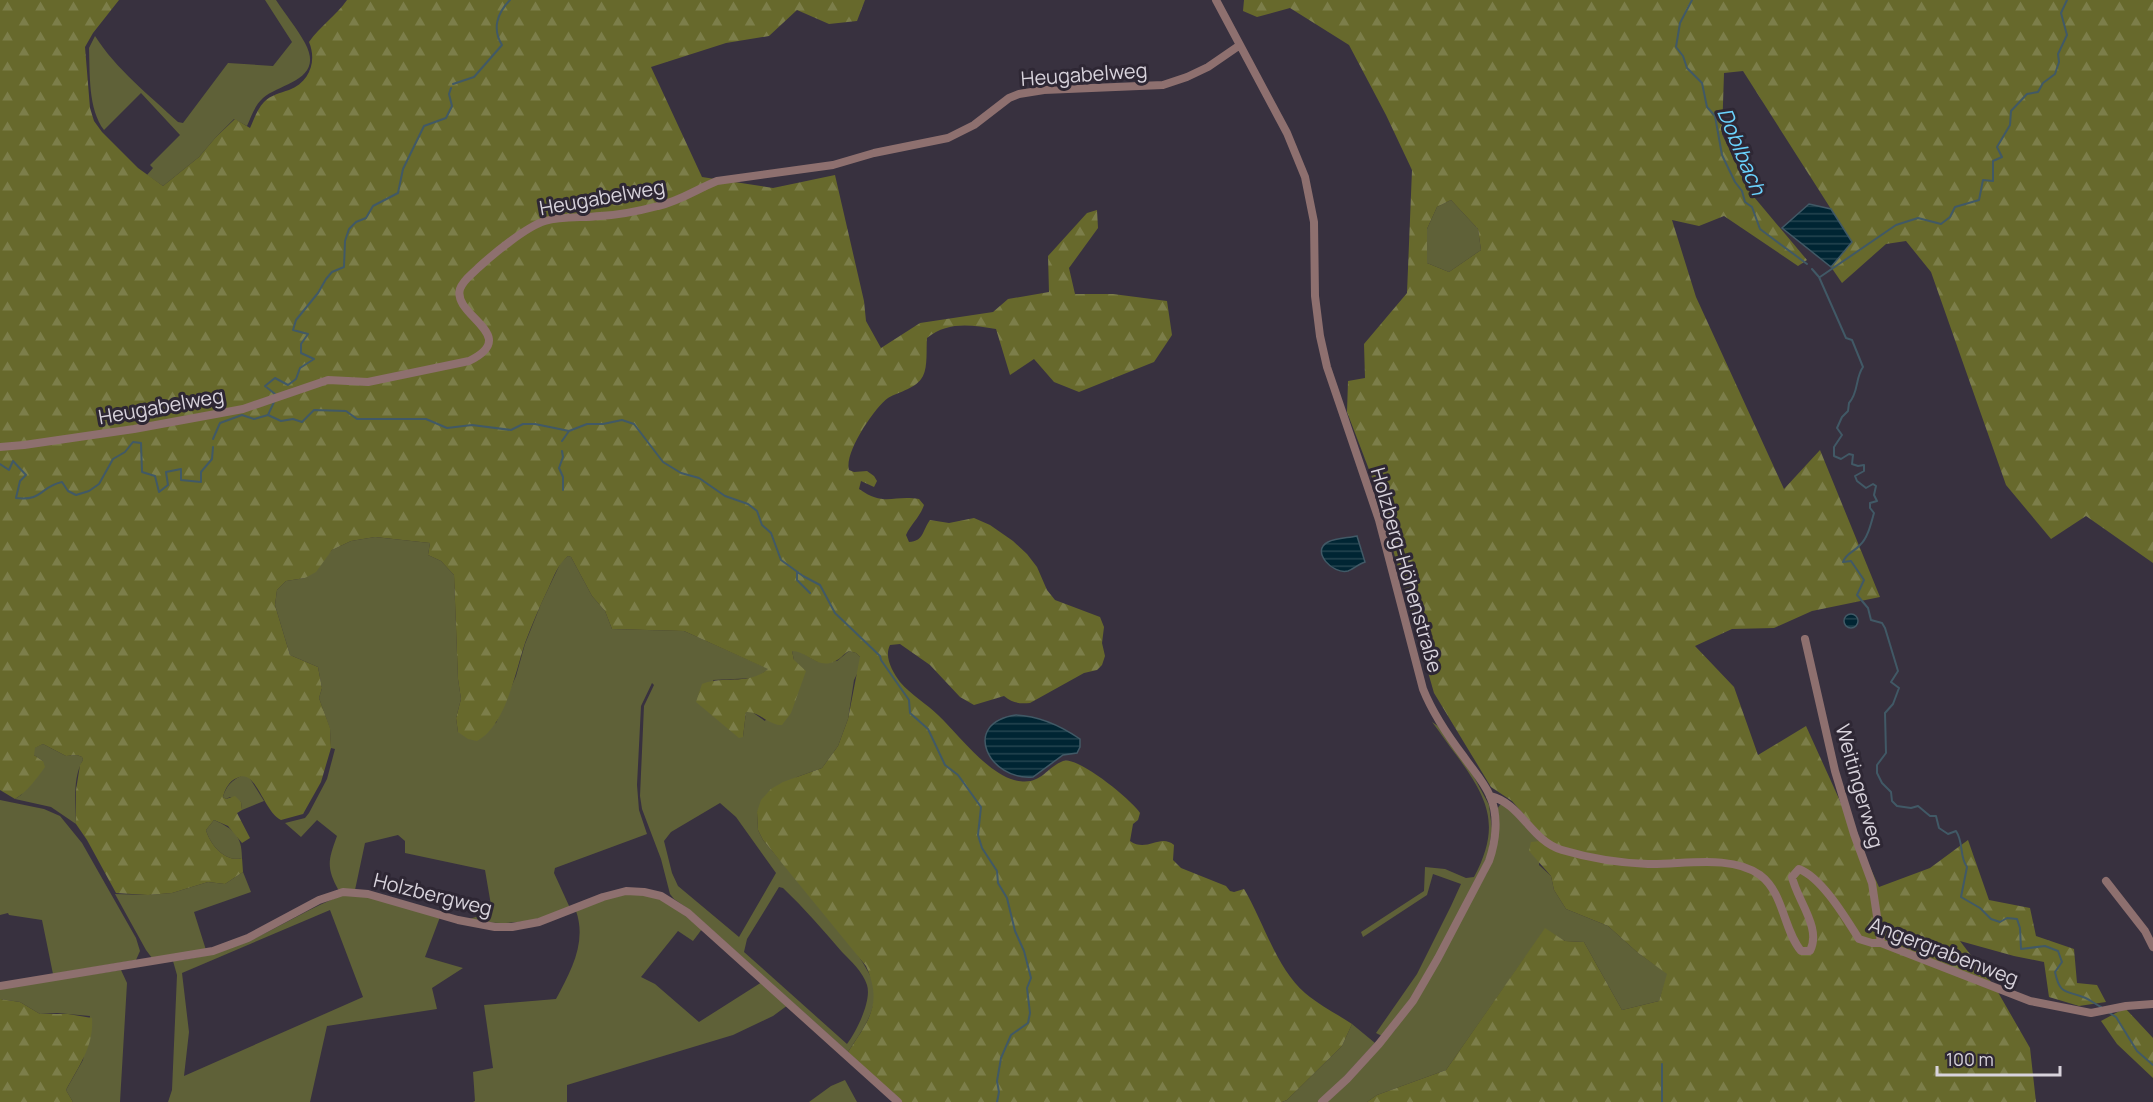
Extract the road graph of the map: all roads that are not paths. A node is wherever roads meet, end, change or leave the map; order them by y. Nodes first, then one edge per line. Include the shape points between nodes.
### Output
1 (1216, 0) edge
2 (1240, 45) junction
3 (0, 447) edge
4 (1805, 639) dead end
5 (1490, 795) junction
6 (2106, 881) dead end
7 (1881, 943) junction
8 (2153, 947) edge
9 (0, 986) edge
10 (2153, 1004) edge
11 (898, 1102) edge
12 (1322, 1102) edge

1 - 2 street, Holzberg-Höhenstraße
2 - 3 street, Heugabelweg via 1208,67 1163,85 1026,92 1009,98 974,125 948,138 833,165 717,181 681,199 627,213 542,222 486,261 461,286 461,301 486,331 488,342 483,354 469,361 368,382 328,380 243,409
2 - 5 street, Holzberg-Höhenstraße via 1287,133 1305,177 1314,222 1315,296 1327,367 1379,520 1423,689 1445,731
4 - 7 street, Weitingerweg via 1835,771 1872,883
5 - 7 street, Angergrabenweg via 1509,805 1545,842 1560,850 1647,864 1741,865 1761,875 1772,889 1795,943 1801,951 1810,951 1814,943 1810,923 1792,877 1799,869 1809,873 1843,913 1858,939
5 - 12 street, Holzberg-Höhenstraße via 1495,829 1491,856 1438,958 1393,1028
6 - 8 street
7 - 10 street, Angergrabenweg via 2024,999 2091,1013
9 - 11 street, Holzbergweg via 213,951 343,892 368,894 458,920 504,927 540,922 617,892 644,892 666,898 688,913

